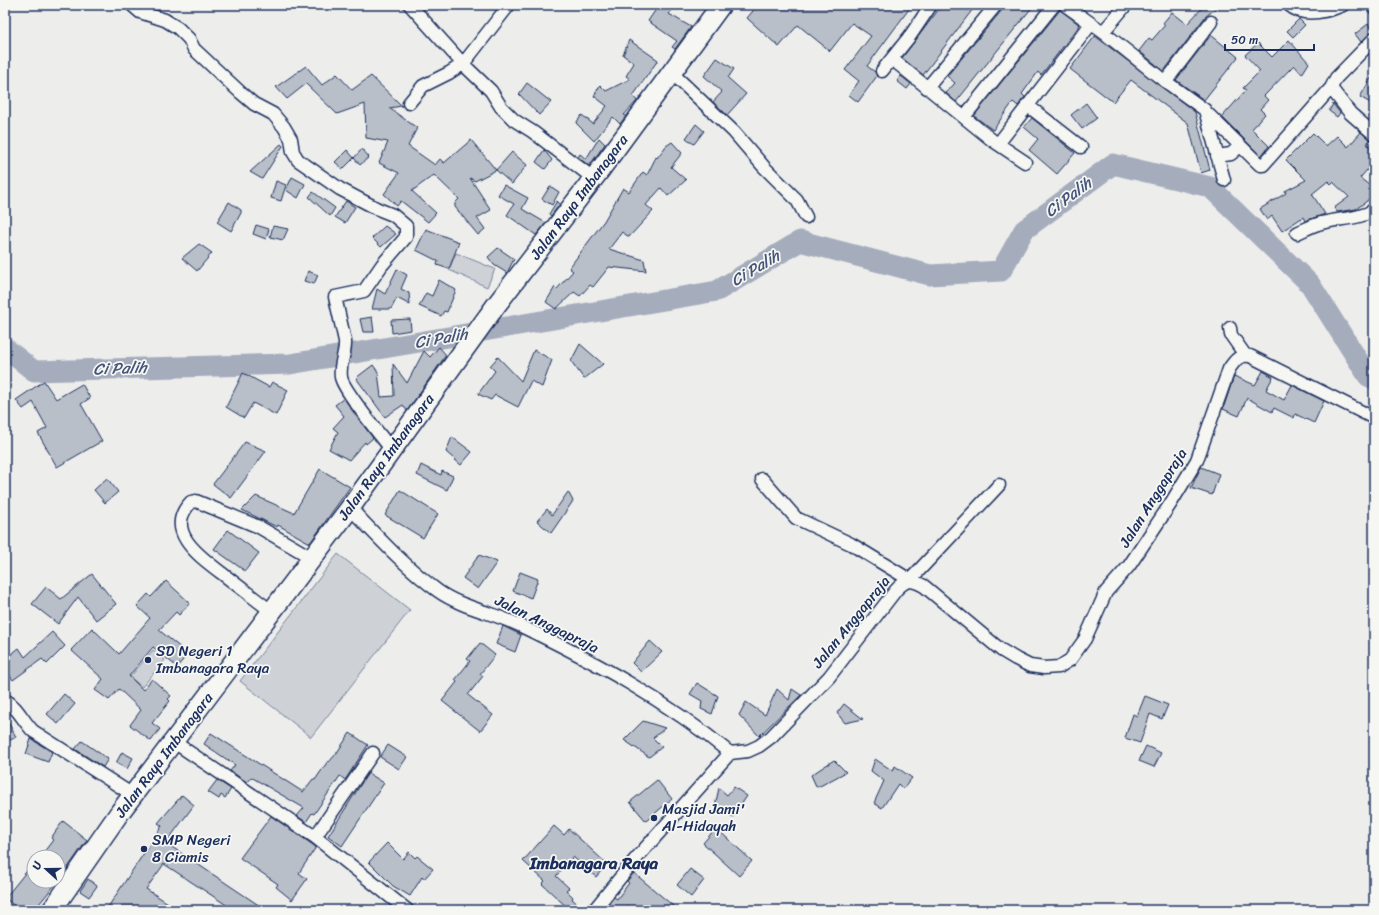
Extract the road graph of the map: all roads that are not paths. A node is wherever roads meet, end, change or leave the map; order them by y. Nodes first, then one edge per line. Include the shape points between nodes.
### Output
1 (132, 5) edge
2 (410, 5) edge
3 (509, 5) edge
4 (722, 5) edge
5 (931, 5) edge
6 (996, 5) edge
7 (1054, 5) edge
8 (1065, 5) edge
9 (1126, 5) edge
10 (1289, 5) edge
11 (1343, 5) edge
12 (1211, 22) dead end
13 (1091, 24) junction
14 (1103, 32) junction
15 (1374, 39) edge
16 (892, 59) junction
17 (463, 64) junction
18 (882, 71) dead end
19 (672, 73) junction
20 (1166, 81) junction
21 (927, 88) junction
22 (1331, 88) junction
23 (409, 103) dead end
24 (1027, 105) junction
25 (1205, 110) junction
26 (964, 117) junction
27 (1374, 134) edge
28 (998, 144) junction
29 (1240, 146) junction
30 (1081, 147) dead end
31 (1217, 156) junction
32 (1025, 162) dead end
33 (593, 178) junction
34 (1224, 180) dead end
35 (1374, 210) edge
36 (806, 216) dead end
37 (1297, 233) dead end
38 (1230, 328) dead end
39 (1244, 354) junction
40 (1374, 418) edge
41 (392, 450) junction
42 (762, 479) dead end
43 (999, 485) dead end
44 (350, 508) junction
45 (312, 558) junction
46 (910, 580) junction
47 (272, 612) junction
48 (5, 700) edge
49 (174, 742) junction
50 (730, 753) junction
51 (373, 754) dead end
52 (133, 795) junction
53 (315, 837) junction
54 (52, 910) edge
55 (408, 910) edge
56 (594, 910) edge

1 - 41 street via 140,12 178,28 194,49 241,93 254,104 273,114 291,139 293,152 298,160 340,189 393,215 406,226 406,237 382,264 364,291 336,297 346,348 341,364 341,379
2 - 17 street
3 - 17 street
4 - 19 highway, Jalan Raya Imbanagara
5 - 16 street
6 - 21 street
7 - 26 street
8 - 13 street
9 - 14 street
10 - 11 street via 1296,10 1314,13
12 - 20 street
13 - 14 street
13 - 24 street
14 - 20 street
15 - 22 street via 1336,78
16 - 18 street
16 - 21 street
17 - 23 street via 423,86
17 - 33 street via 491,91 501,107 514,120
19 - 33 highway, Jalan Raya Imbanagara
19 - 36 street via 734,132 797,200
20 - 25 street
21 - 26 street
22 - 27 street via 1350,113
22 - 29 street via 1267,163 1260,165
24 - 28 street
24 - 30 street
25 - 29 street
25 - 31 street
26 - 28 street
28 - 32 street
29 - 31 street via 1231,154
31 - 34 street
33 - 41 highway, Jalan Raya Imbanagara via 497,304
35 - 37 street via 1318,224
38 - 39 street via 1231,335
39 - 40 street
39 - 46 street, Jalan Anggapraja via 1233,362 1229,369 1197,460 1129,566 1106,592 1085,639 1070,660 1059,667 1044,668 1030,666 1016,659 995,645 924,586
41 - 44 highway, Jalan Raya Imbanagara
42 - 46 street via 796,518 852,544
43 - 46 street
44 - 45 highway, Jalan Raya Imbanagara
44 - 50 street, Jalan Anggapraja via 438,591 452,599 515,623 564,647 690,721
45 - 47 highway, Jalan Raya Imbanagara
45 - 47 street via 259,527 196,501 186,507 180,519 181,528 194,552
46 - 50 street, Jalan Anggapraja via 896,590 829,677 770,736 748,752
47 - 49 highway, Jalan Raya Imbanagara
48 - 52 street via 14,706 24,722 33,730
49 - 52 highway, Jalan Raya Imbanagara
49 - 53 street
50 - 56 street
51 - 53 street
52 - 54 highway, Jalan Raya Imbanagara
53 - 55 street

